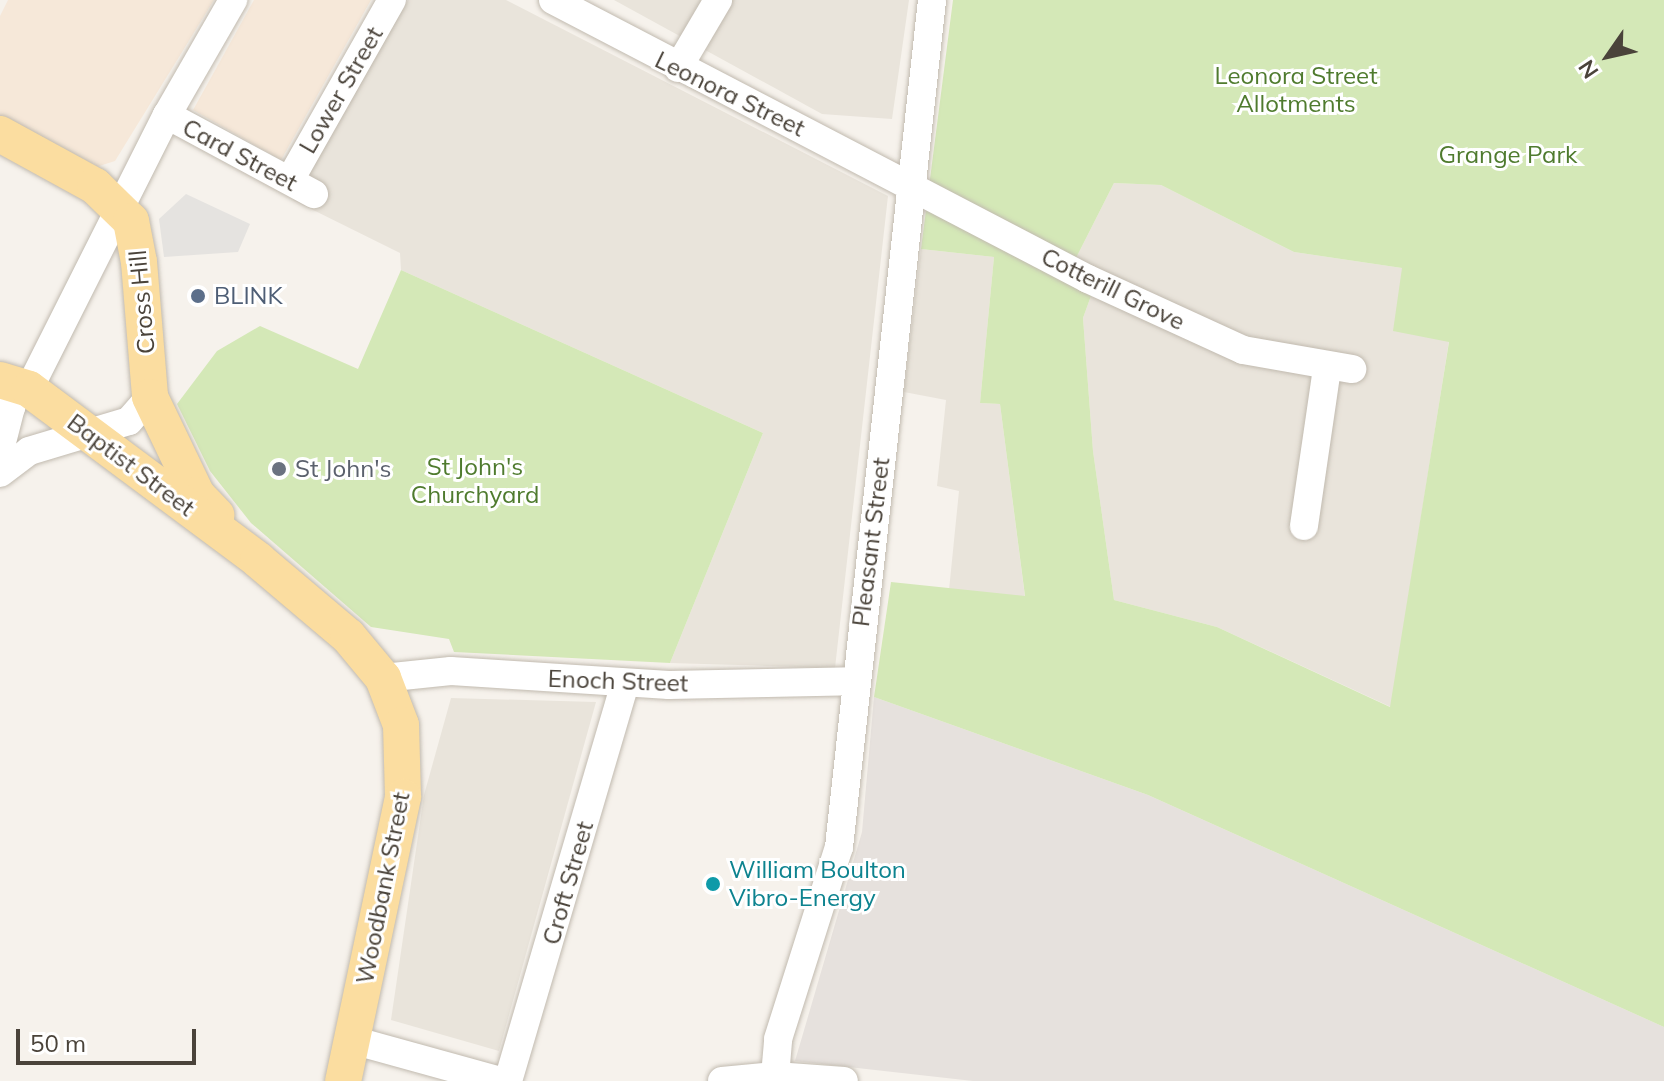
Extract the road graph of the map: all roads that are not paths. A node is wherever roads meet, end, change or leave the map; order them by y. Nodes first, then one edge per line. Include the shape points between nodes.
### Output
1 (233, 0) edge
2 (392, 0) edge
3 (553, 0) edge
4 (718, 0) edge
5 (932, 0) edge
6 (678, 68) junction
7 (167, 115) junction
8 (0, 134) edge
9 (909, 183) junction
10 (302, 187) joint
11 (123, 210) junction
12 (10, 385) edge
13 (150, 397) junction
14 (88, 431) junction
15 (0, 450) edge
16 (0, 473) edge
17 (1304, 526) dead end
18 (258, 560) junction
19 (383, 678) junction
20 (853, 681) junction
21 (625, 684) junction
22 (352, 1040) junction
23 (775, 1076) junction
24 (343, 1081) edge
25 (501, 1081) edge
26 (508, 1081) edge
27 (722, 1081) edge
28 (844, 1081) edge

1 - 7 street
2 - 10 street, Lower Street
3 - 6 street, Leonora Street
4 - 6 street
5 - 9 street, Pleasant Street
6 - 9 street, Leonora Street
7 - 10 street, Card Street
7 - 11 street
8 - 11 main road via 95,186
9 - 17 street, Cotterill Grove via 1065,268 1243,350 1339,368
9 - 20 street, Pleasant Street via 892,377
11 - 12 street
11 - 13 main road, Cross Hill via 136,239
12 - 14 main road, Baptist Street
12 - 15 street via 11,407
13 - 14 street via 129,421
13 - 18 main road, Cross Hill via 197,495
14 - 16 street via 29,451
14 - 18 main road, Baptist Street
18 - 19 main road, Woodbank Street via 348,636
19 - 21 street, Enoch Street via 451,671
19 - 22 main road, Woodbank Street via 401,725 403,797
20 - 21 street, Enoch Street
20 - 23 street, Pleasant Street via 839,847 778,1039
21 - 26 street, Croft Street
22 - 24 main road, Woodbank Street
22 - 25 street
23 - 27 street
23 - 28 street

